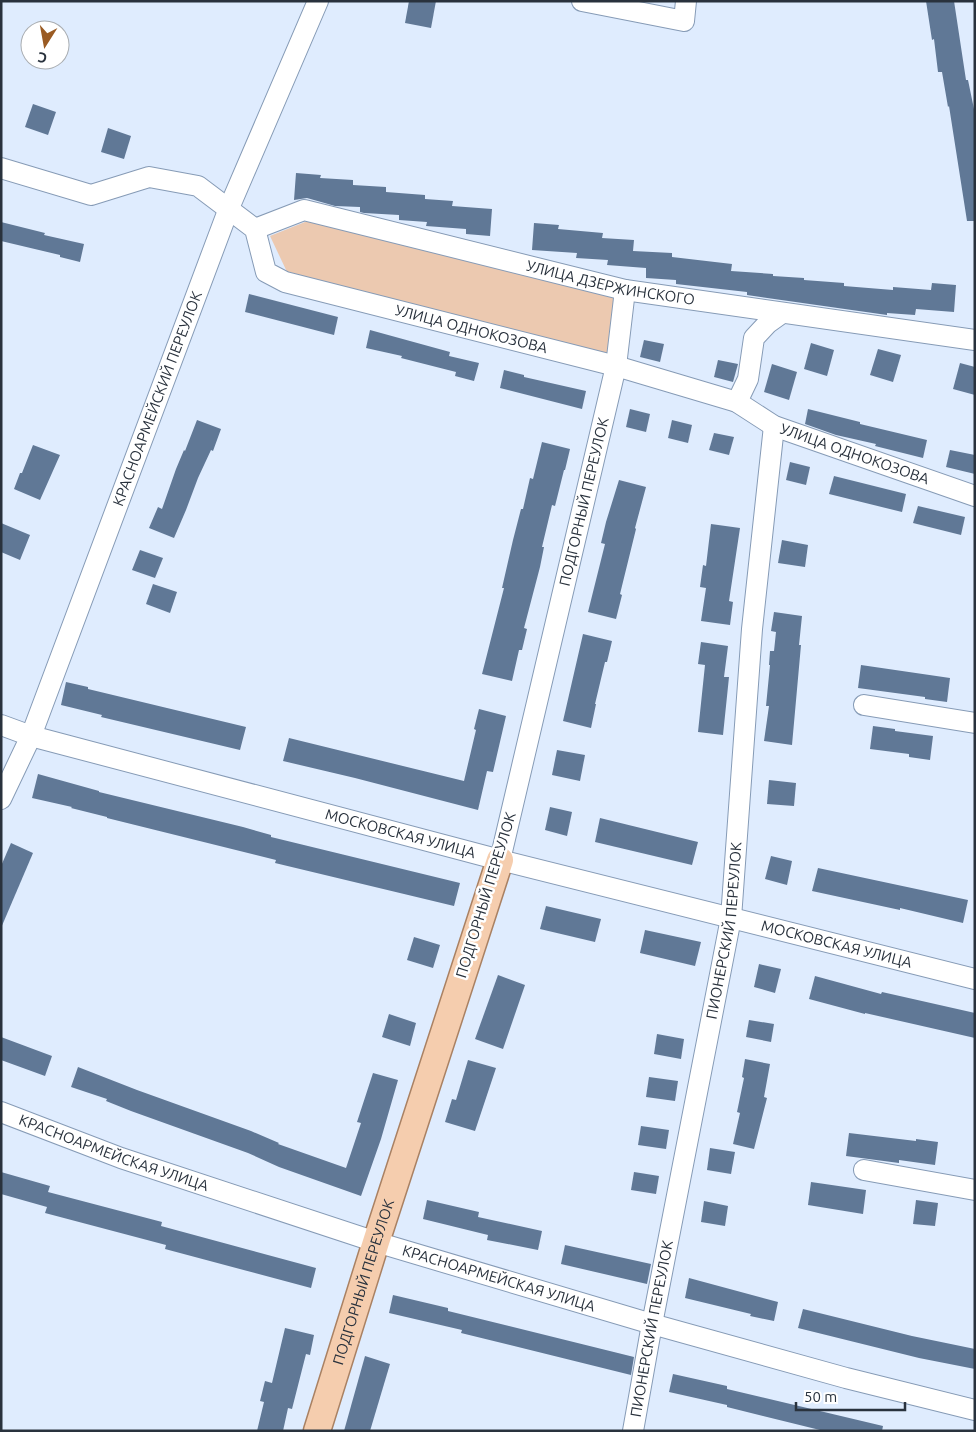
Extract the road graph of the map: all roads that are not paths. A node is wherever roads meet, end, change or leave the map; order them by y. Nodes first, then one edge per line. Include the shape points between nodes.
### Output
1 (318, 1) edge
2 (582, 1) edge
3 (686, 1) edge
4 (1, 168) edge
5 (229, 208) junction
6 (255, 229) junction
7 (625, 290) junction
8 (782, 313) junction
9 (975, 340) edge
10 (616, 366) junction
11 (737, 402) junction
12 (774, 426) junction
13 (975, 496) edge
14 (864, 705) dead end
15 (975, 722) edge
16 (1, 725) edge
17 (31, 736) junction
18 (1, 799) edge
19 (500, 860) junction
20 (730, 918) junction
21 (975, 979) edge
22 (1, 1112) edge
23 (864, 1170) dead end
24 (975, 1190) edge
25 (376, 1242) junction
26 (652, 1324) junction
27 (975, 1410) edge
28 (317, 1431) edge
29 (633, 1431) edge

1 - 5 street, КРАСНОАРМЕЙСКИЙ ПЕРЕУЛОК
2 - 3 street via 684,20
4 - 5 street via 91,195 149,177 198,186
5 - 6 street
5 - 17 street, КРАСНОАРМЕЙСКИЙ ПЕРЕУЛОК
6 - 7 street, УЛИЦА ДЗЕРЖИНСКОГО via 304,210
6 - 10 street, УЛИЦА ОДНОКОЗОВА via 266,272 285,282
7 - 8 street, УЛИЦА ДЗЕРЖИНСКОГО
7 - 10 street, ПОДГОРНЫЙ ПЕРЕУЛОК
8 - 9 street, УЛИЦА ДЗЕРЖИНСКОГО
8 - 11 street via 754,338 748,379
10 - 11 street, УЛИЦА ОДНОКОЗОВА
10 - 19 street, ПОДГОРНЫЙ ПЕРЕУЛОК
11 - 12 street, УЛИЦА ОДНОКОЗОВА
12 - 13 street, УЛИЦА ОДНОКОЗОВА
12 - 20 street, ПИОНЕРСКИЙ ПЕРЕУЛОК via 752,629
14 - 15 street
16 - 17 street, МОСКОВСКАЯ УЛИЦА
17 - 18 street, КРАСНОАРМЕЙСКИЙ ПЕРЕУЛОК
17 - 19 street, МОСКОВСКАЯ УЛИЦА
19 - 20 street, МОСКОВСКАЯ УЛИЦА
19 - 25 main road, ПОДГОРНЫЙ ПЕРЕУЛОК
20 - 21 street, МОСКОВСКАЯ УЛИЦА
20 - 26 street, ПИОНЕРСКИЙ ПЕРЕУЛОК
22 - 25 street, КРАСНОАРМЕЙСКАЯ УЛИЦА via 121,1158
23 - 24 street
25 - 26 street, КРАСНОАРМЕЙСКАЯ УЛИЦА
25 - 28 main road, ПОДГОРНЫЙ ПЕРЕУЛОК
26 - 27 street, КРАСНОАРМЕЙСКАЯ УЛИЦА
26 - 29 street, ПИОНЕРСКИЙ ПЕРЕУЛОК

